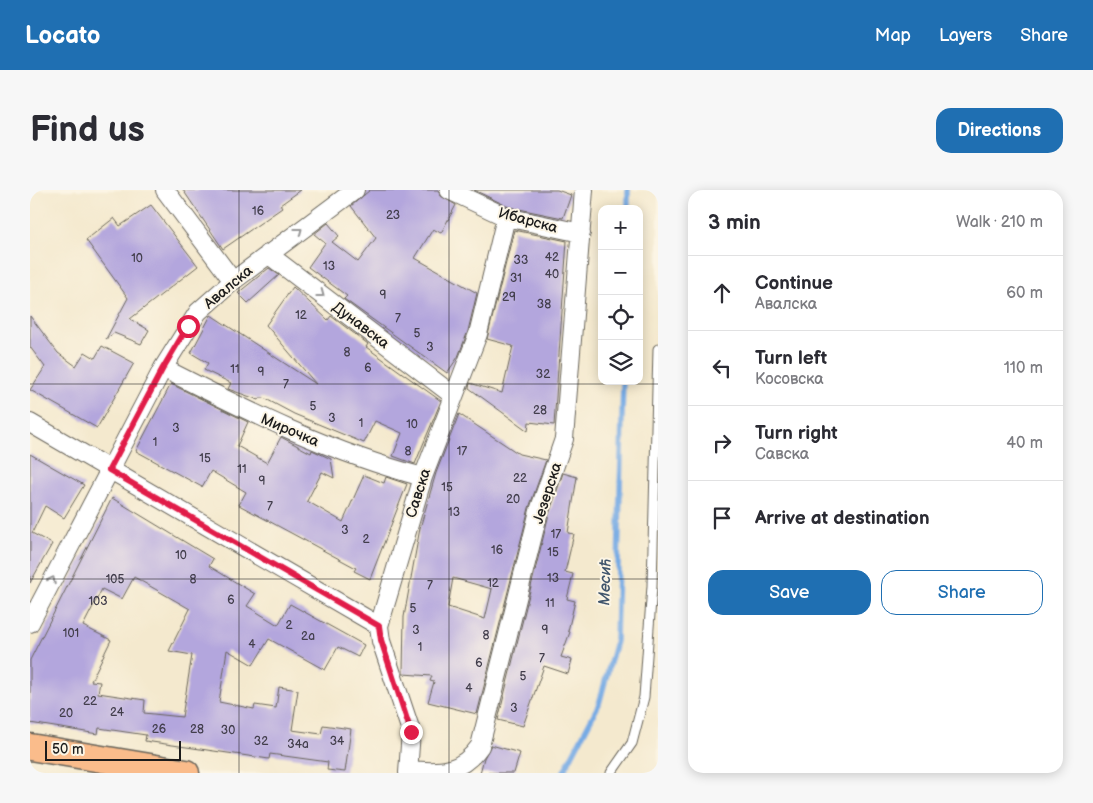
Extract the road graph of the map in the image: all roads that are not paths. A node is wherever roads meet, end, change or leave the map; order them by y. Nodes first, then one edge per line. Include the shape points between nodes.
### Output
1 (165, 190) edge
2 (355, 190) edge
3 (449, 190) edge
4 (584, 190) edge
5 (506, 217) junction
6 (581, 233) junction
7 (268, 254) junction
8 (233, 281) junction
9 (658, 349) edge
10 (163, 368) junction
11 (454, 396) junction
12 (30, 423) edge
13 (109, 470) junction
14 (423, 477) junction
15 (30, 623) edge
16 (379, 626) junction
17 (30, 748) edge
18 (408, 772) edge
19 (186, 773) edge
20 (611, 773) edge

1 - 8 street
7 -> 2 street, Авалска
3 - 5 street, Ибарска
4 - 6 street, Језерска
5 - 6 street, Ибарска
5 - 11 street, Савска via 478,334
6 - 18 street, Језерска via 564,439 539,511 480,746 473,757 456,770 447,773
7 - 8 street, Авалска
7 -> 11 street, Дунавска
8 - 10 street, Авалска via 198,312
9 - 20 lane via 652,586 644,697 632,743
10 - 13 street, Авалска
10 - 14 street, Мирочка via 251,413 342,453
11 - 14 street, Савска
12 - 13 street
15 -> 13 street, Авалска
13 - 16 street
14 - 16 street, Савска
16 - 18 street, Савска via 411,732
17 - 19 main road

